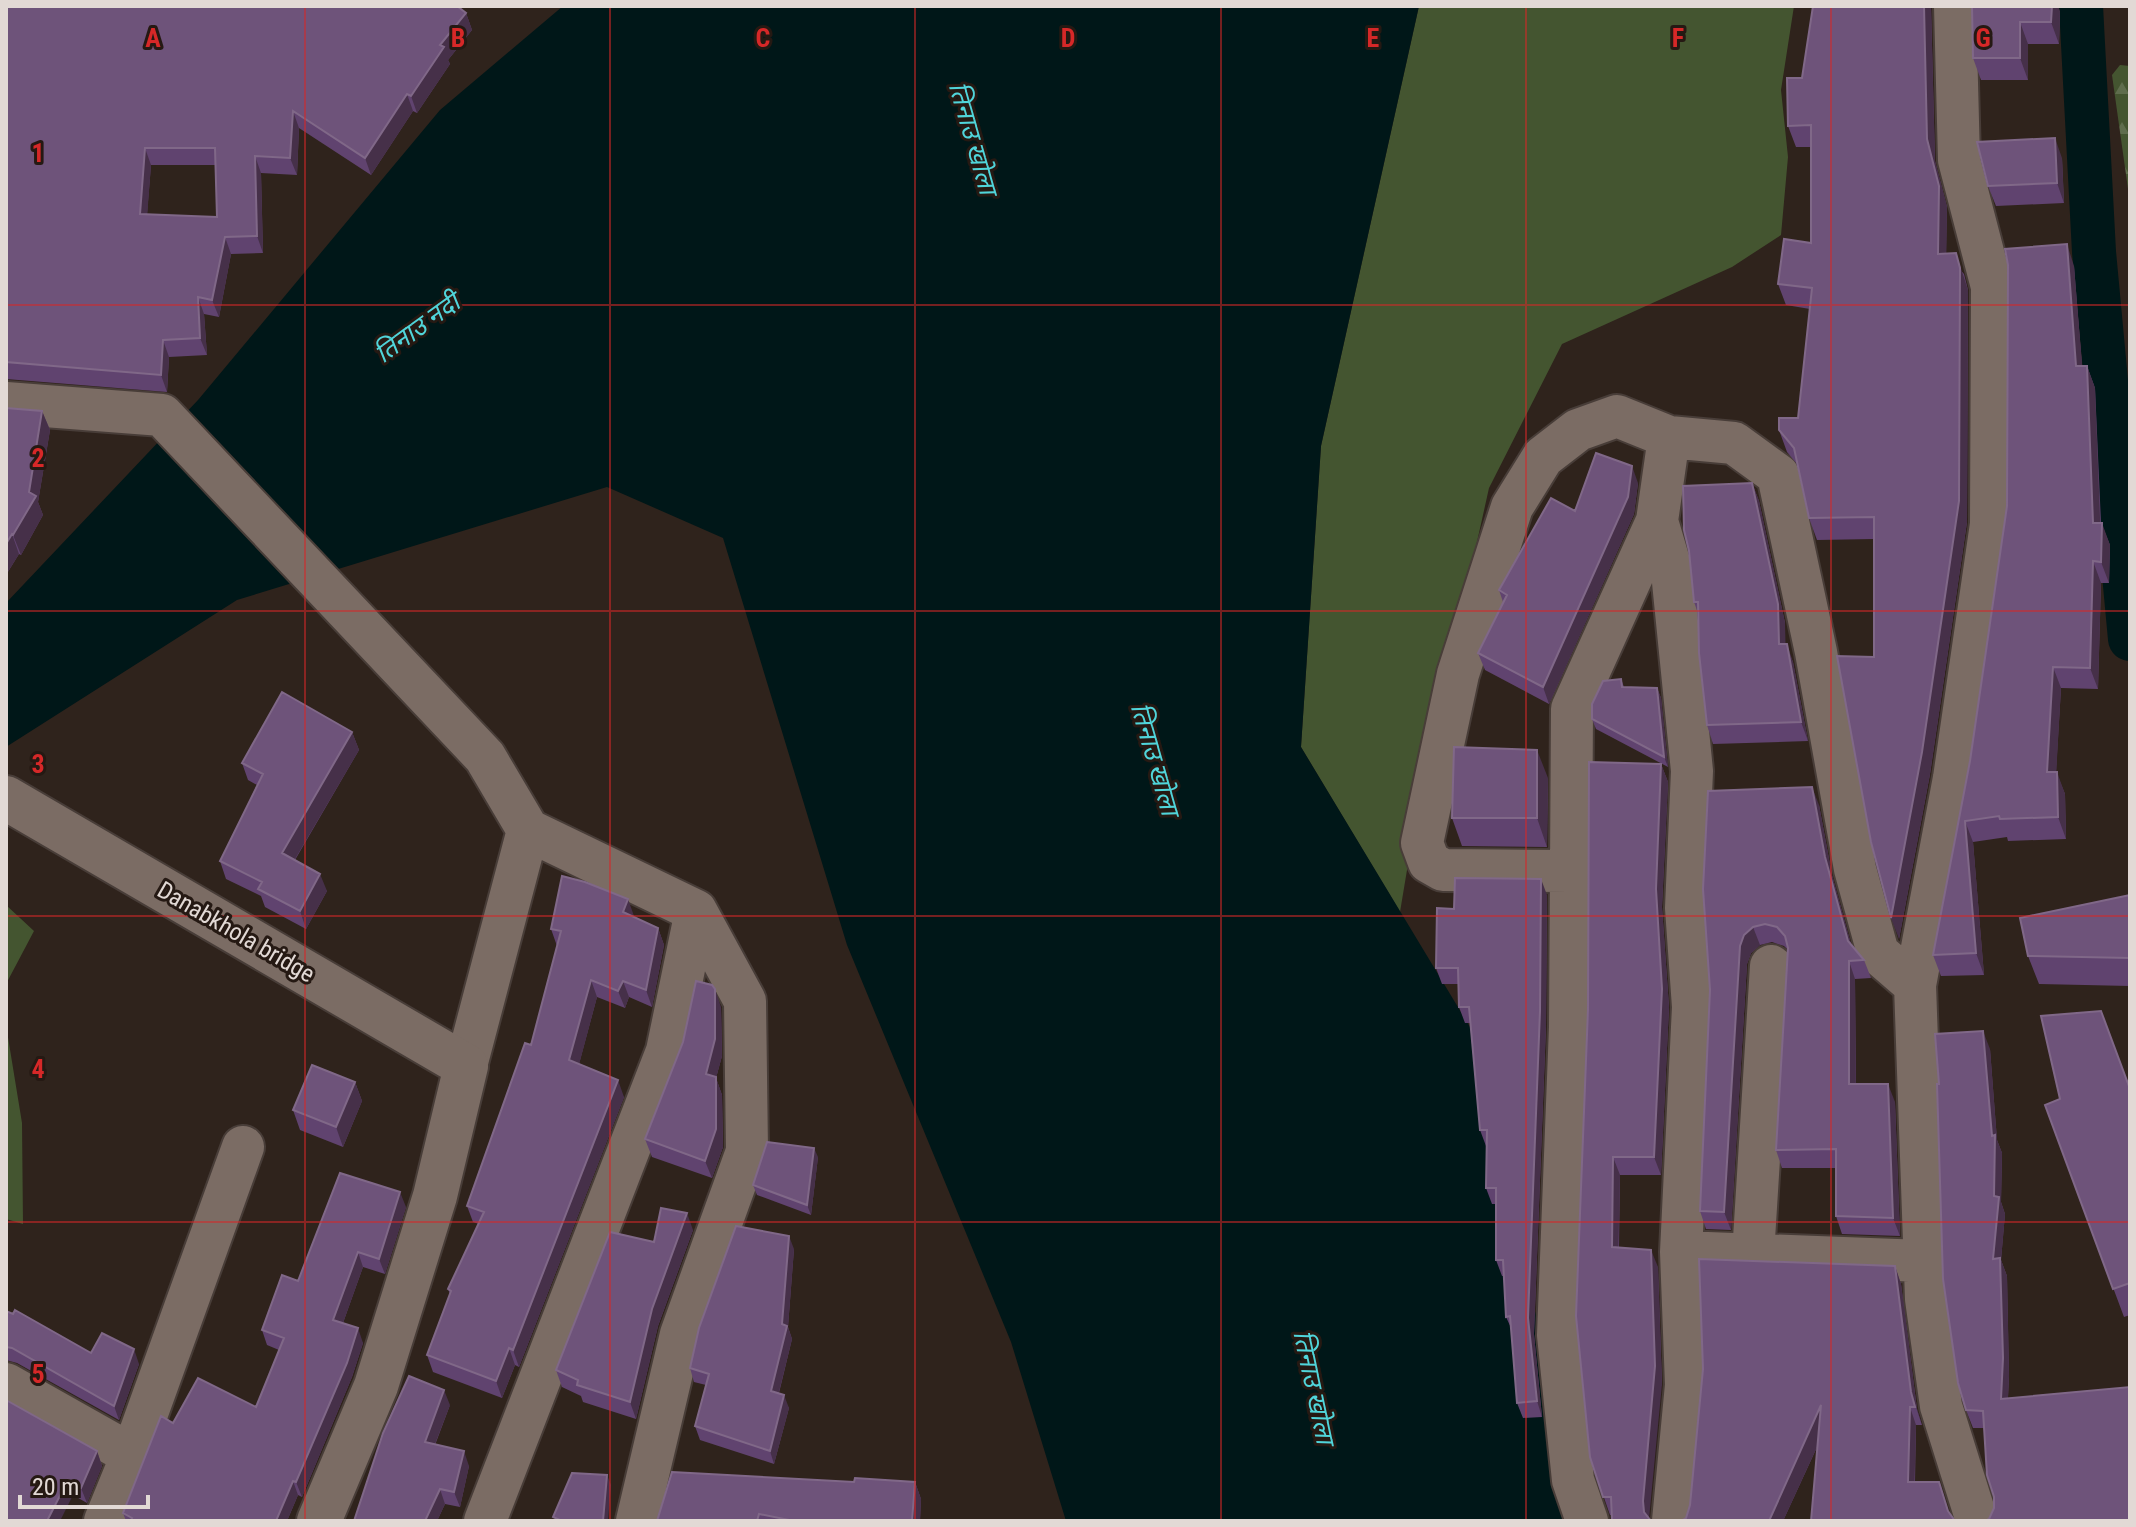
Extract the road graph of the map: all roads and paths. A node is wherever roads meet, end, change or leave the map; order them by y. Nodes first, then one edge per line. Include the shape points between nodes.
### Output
1 (1955, 6) edge
2 (6, 403) edge
3 (1669, 437) junction
4 (1657, 521) junction
5 (6, 798) edge
6 (528, 830) junction
7 (1571, 871) junction
8 (696, 911) junction
9 (1771, 966) dead end
10 (1915, 985) junction
11 (466, 1066) junction
12 (243, 1147) dead end
13 (1681, 1252) junction
14 (1753, 1255) junction
15 (1923, 1261) junction
16 (6, 1384) edge
17 (132, 1455) junction
18 (105, 1521) edge
19 (319, 1521) edge
20 (485, 1521) edge
21 (637, 1521) edge
22 (1587, 1521) edge
23 (1673, 1521) edge
24 (1977, 1521) edge

1 - 10 street via 1959,160 1992,287 1991,524 1954,778
2 - 6 street via 162,415 485,757
3 - 4 street
3 - 7 street via 1617,416 1578,430 1543,457 1512,507 1458,674 1422,843 1429,862 1443,870
3 - 10 street via 1734,443 1778,475 1855,869 1878,953
4 - 7 street via 1572,709
4 - 13 street via 1672,572 1692,771 1686,908 1693,1007
5 - 11 main road, Danabkhola bridge
6 - 8 street
6 - 11 street
7 - 22 street via 1558,1335 1573,1480
8 - 20 street via 667,1051
8 - 21 street via 745,1001 747,1151 681,1334
9 - 14 street
10 - 15 street
11 - 19 main road via 435,1196 376,1386
12 - 17 street
13 - 14 street
13 - 23 street via 1686,1385
14 - 15 street
15 - 24 street via 1941,1406
16 - 17 street
17 - 18 street

